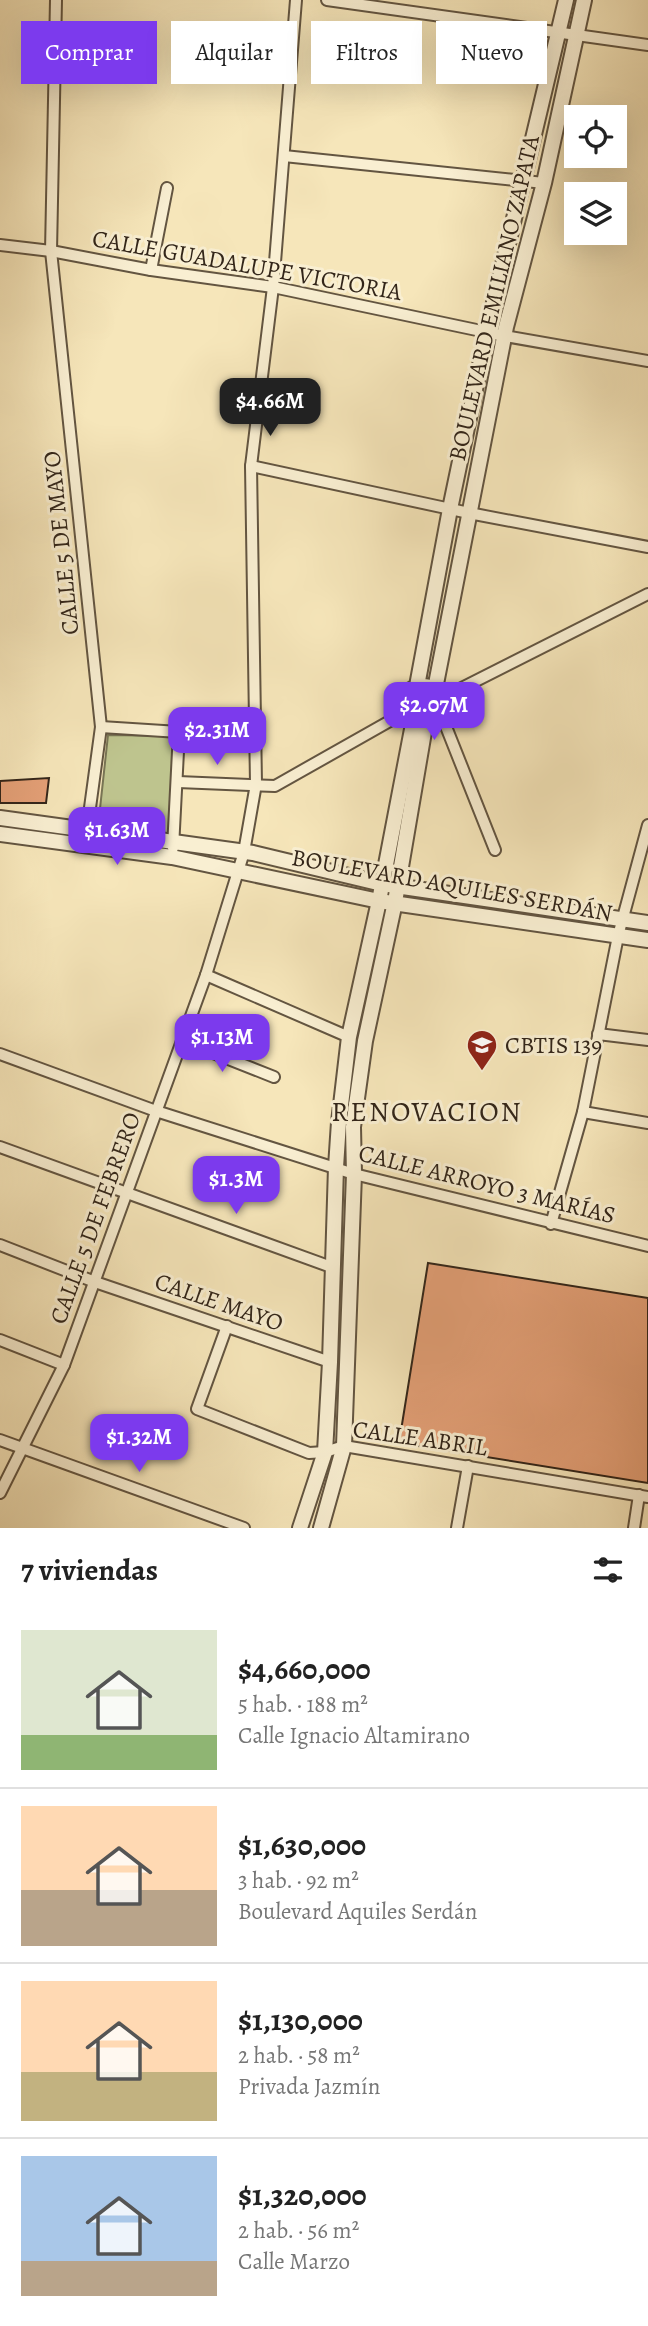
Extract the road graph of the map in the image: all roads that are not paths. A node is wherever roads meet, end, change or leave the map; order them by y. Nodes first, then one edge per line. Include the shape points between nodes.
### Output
1 (56, 0) edge
2 (296, 0) edge
3 (327, 0) edge
4 (566, 0) edge
5 (584, 0) edge
6 (558, 33) junction
7 (576, 36) junction
8 (648, 45) edge
9 (284, 156) junction
10 (523, 180) junction
11 (544, 183) junction
12 (167, 188) dead end
13 (0, 245) edge
14 (51, 251) junction
15 (151, 270) junction
16 (273, 287) junction
17 (486, 332) junction
18 (505, 336) junction
19 (648, 361) edge
20 (251, 466) junction
21 (450, 509) junction
22 (469, 513) junction
23 (648, 547) edge
24 (648, 594) edge
25 (417, 686) junction
26 (438, 694) junction
27 (442, 714) junction
28 (414, 721) junction
29 (101, 727) junction
30 (178, 782) junction
31 (256, 784) junction
32 (0, 818) edge
33 (648, 825) edge
34 (86, 830) junction
35 (0, 834) edge
36 (174, 842) junction
37 (85, 845) junction
38 (495, 850) dead end
39 (244, 852) junction
40 (172, 857) junction
41 (239, 870) junction
42 (382, 884) junction
43 (398, 887) junction
44 (379, 901) junction
45 (395, 902) junction
46 (622, 919) junction
47 (648, 923) edge
48 (618, 936) junction
49 (648, 940) edge
50 (206, 975) junction
51 (598, 1034) junction
52 (349, 1037) junction
53 (648, 1040) edge
54 (183, 1041) junction
55 (0, 1054) edge
56 (274, 1077) dead end
57 (156, 1111) junction
58 (583, 1112) junction
59 (648, 1124) edge
60 (0, 1147) edge
61 (336, 1167) junction
62 (354, 1174) junction
63 (127, 1194) junction
64 (551, 1224) junction
65 (0, 1245) edge
66 (648, 1246) edge
67 (334, 1268) junction
68 (95, 1282) junction
69 (227, 1326) junction
70 (0, 1340) edge
71 (330, 1362) junction
72 (64, 1365) junction
73 (0, 1440) edge
74 (344, 1446) junction
75 (23, 1449) junction
76 (325, 1452) junction
77 (468, 1466) junction
78 (0, 1493) edge
79 (644, 1496) edge
80 (244, 1528) edge
81 (300, 1528) edge
82 (321, 1528) edge
83 (457, 1528) edge
84 (634, 1528) edge

1 - 14 street, CALLE 5 DE MAYO
2 - 9 street, CALLE 5 DE FEBRERO
3 - 6 street
4 - 6 street, BOULEVARD EMILIANO ZAPATA
5 - 7 street, BOULEVARD EMILIANO ZAPATA
6 - 7 street
6 - 10 street, BOULEVARD EMILIANO ZAPATA
7 - 8 street
7 - 11 street, BOULEVARD EMILIANO ZAPATA
9 - 10 street
9 - 16 street, CALLE 5 DE FEBRERO
10 - 11 street
10 - 17 street, BOULEVARD EMILIANO ZAPATA
11 - 18 street, BOULEVARD EMILIANO ZAPATA
12 - 15 street
13 - 14 street, CALLE GUADALUPE VICTORIA
14 - 15 street, CALLE GUADALUPE VICTORIA
14 - 29 street, CALLE 5 DE MAYO
15 - 16 street, CALLE GUADALUPE VICTORIA
16 - 17 street, CALLE GUADALUPE VICTORIA
16 - 20 street, CALLE 5 DE FEBRERO
17 - 18 street, CALLE GUADALUPE VICTORIA
17 - 21 street, BOULEVARD EMILIANO ZAPATA
18 - 19 street, CALLE GUADALUPE VICTORIA
18 - 22 street, BOULEVARD EMILIANO ZAPATA
20 - 21 street
20 - 31 street, CALLE 5 DE FEBRERO
21 - 22 street
21 - 25 street, BOULEVARD EMILIANO ZAPATA
22 - 23 street
22 - 26 street, BOULEVARD EMILIANO ZAPATA
24 - 26 street
25 - 26 street
25 - 28 street via 404,697
26 - 27 street
27 - 28 street via 432,724
27 - 38 street
28 - 31 street via 275,786
28 - 42 street
28 - 43 street
29 - 30 street via 179,732
29 - 34 street, CALLE 5 DE MAYO
30 - 31 street
30 - 36 street
31 - 39 street, CALLE 5 DE FEBRERO
32 - 34 street, BOULEVARD AQUILES SERDÁN
33 - 46 street
34 - 36 street, BOULEVARD AQUILES SERDÁN
34 - 37 street, CALLE 5 DE MAYO
35 - 37 street, BOULEVARD AQUILES SERDÁN
36 - 39 street, BOULEVARD AQUILES SERDÁN
36 - 40 street
37 - 40 street, BOULEVARD AQUILES SERDÁN
39 - 41 street, CALLE 5 DE FEBRERO
39 - 42 street, BOULEVARD AQUILES SERDÁN
40 - 41 street, BOULEVARD AQUILES SERDÁN
41 - 44 street, BOULEVARD AQUILES SERDÁN
41 - 50 street, CALLE 5 DE FEBRERO
42 - 43 street, BOULEVARD AQUILES SERDÁN
42 - 44 street
43 - 45 street
43 - 46 street, BOULEVARD AQUILES SERDÁN
44 - 45 street, BOULEVARD AQUILES SERDÁN
44 - 52 street
45 - 48 street, BOULEVARD AQUILES SERDÁN
45 - 62 street via 365,1041 353,1127
46 - 47 street, BOULEVARD AQUILES SERDÁN
46 - 48 street
48 - 49 street, BOULEVARD AQUILES SERDÁN
48 - 51 street
50 - 52 street
50 - 54 street, CALLE 5 DE FEBRERO
51 - 53 street
51 - 58 street
52 - 61 street
54 - 56 street
54 - 57 street, CALLE 5 DE FEBRERO
55 - 57 street, CALLE ARROYO 3 MARÍAS
57 - 61 street, CALLE ARROYO 3 MARÍAS
57 - 63 street, CALLE 5 DE FEBRERO
58 - 59 street
58 - 64 street
60 - 63 street
61 - 62 street, CALLE ARROYO 3 MARÍAS
61 - 67 street
62 - 64 street, CALLE ARROYO 3 MARÍAS
62 - 74 street
63 - 67 street
63 - 68 street, CALLE 5 DE FEBRERO
64 - 66 street, CALLE ARROYO 3 MARÍAS
65 - 68 street, CALLE MAYO
67 - 71 street
68 - 69 street, CALLE MAYO
68 - 72 street, CALLE 5 DE FEBRERO
69 - 71 street, CALLE MAYO
69 - 76 street, CALLE ABRIL via 197,1409 309,1453
70 - 72 street
71 - 76 street
72 - 75 street, CALLE 5 DE FEBRERO
73 - 75 street
74 - 76 street, CALLE ABRIL
74 - 77 street, CALLE ABRIL
74 - 82 street
75 - 78 street, CALLE 5 DE FEBRERO
75 - 80 street
76 - 81 street
77 - 79 street, CALLE ABRIL
77 - 83 street
79 - 84 street

